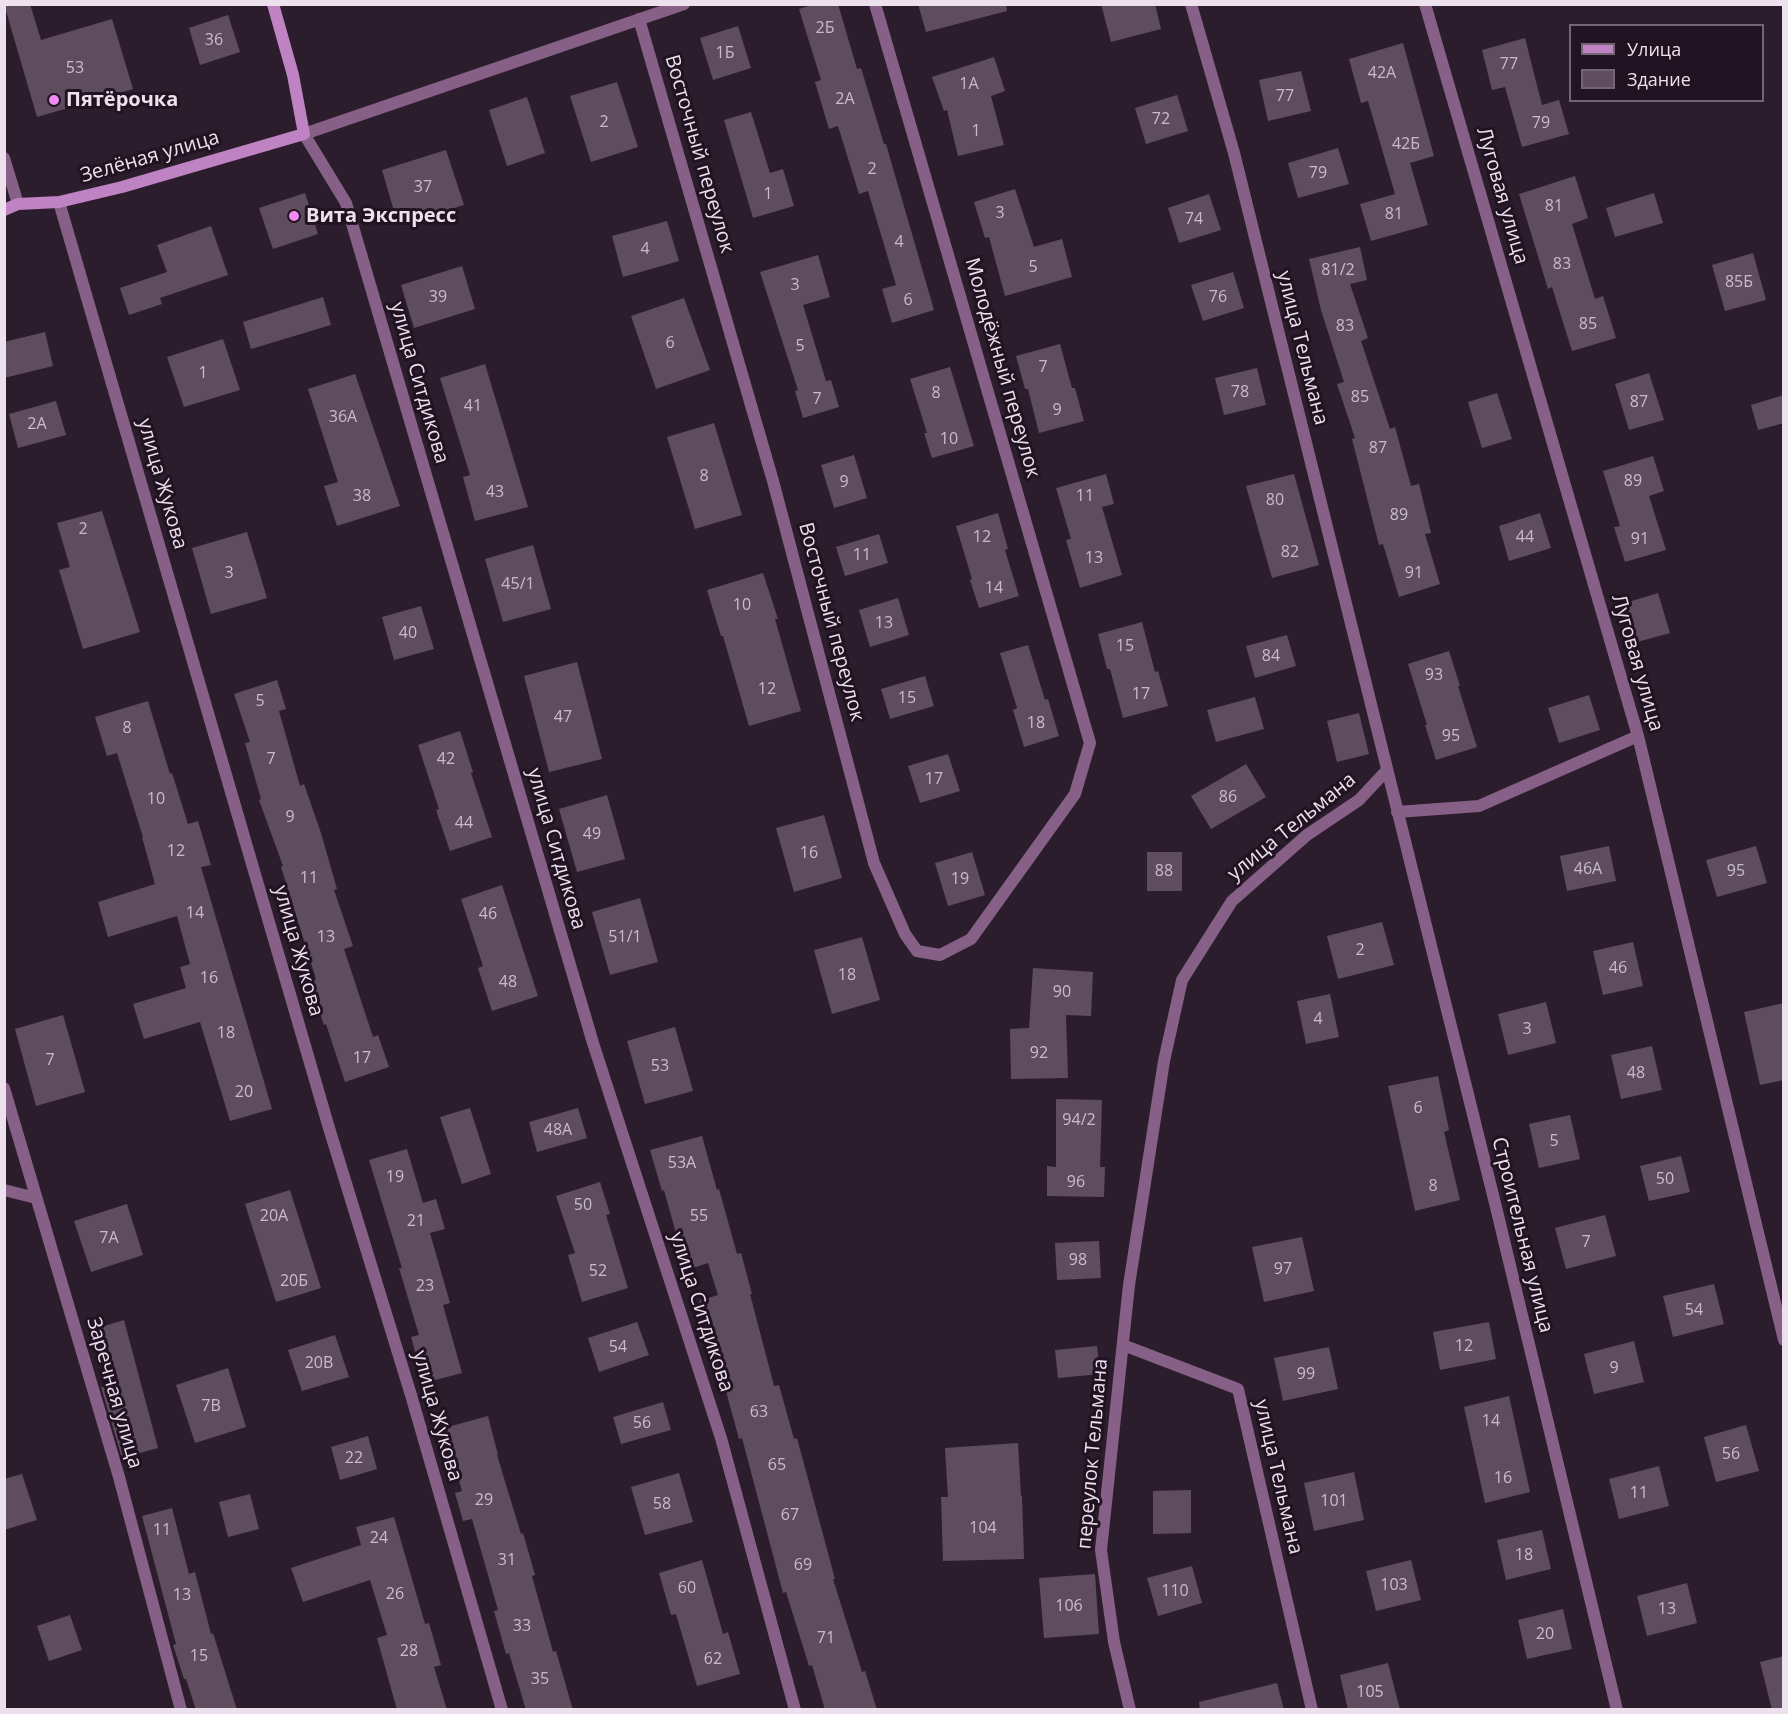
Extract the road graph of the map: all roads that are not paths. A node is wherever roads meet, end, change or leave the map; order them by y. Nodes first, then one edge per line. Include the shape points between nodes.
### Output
1 (273, 4) edge
2 (684, 4) edge
3 (875, 4) edge
4 (1191, 4) edge
5 (1425, 4) edge
6 (639, 19) junction
7 (304, 134) junction
8 (4, 158) edge
9 (59, 202) junction
10 (18, 204) junction
11 (4, 210) edge
12 (1638, 736) junction
13 (1090, 743) joint
14 (1387, 770) junction
15 (1397, 812) junction
16 (4, 1088) edge
17 (4, 1190) edge
18 (36, 1198) junction
19 (1784, 1340) edge
20 (1123, 1344) junction
21 (181, 1710) edge
22 (502, 1710) edge
23 (795, 1710) edge
24 (1130, 1710) edge
25 (1312, 1710) edge
26 (1617, 1710) edge

1 - 7 street, улица Ситдикова
2 - 6 street
3 - 13 street, Молодёжный переулок
4 - 14 street, улица Тельмана via 1234,153
5 - 12 street, Луговая улица
6 - 7 street
6 - 13 street, Восточный переулок via 773,481 874,863 905,934 917,951 940,955 971,939 1075,794
7 - 9 street, Зелёная улица
7 - 23 street, улица Ситдикова via 346,203 593,1043 721,1438
8 - 10 street
9 - 10 street, Зелёная улица
9 - 22 street, улица Жукова
10 - 11 street, Зелёная улица
12 - 15 street via 1479,806
12 - 19 street, Луговая улица
14 - 15 street, Строительная улица
14 - 20 street, улица Тельмана via 1359,800 1307,835 1232,901 1182,980 1164,1061
15 - 26 street, Строительная улица
16 - 18 street, Заречная улица
17 - 18 street
18 - 21 street, Заречная улица
20 - 24 street, переулок Тельмана via 1101,1550 1114,1642
20 - 25 street, улица Тельмана via 1238,1389

